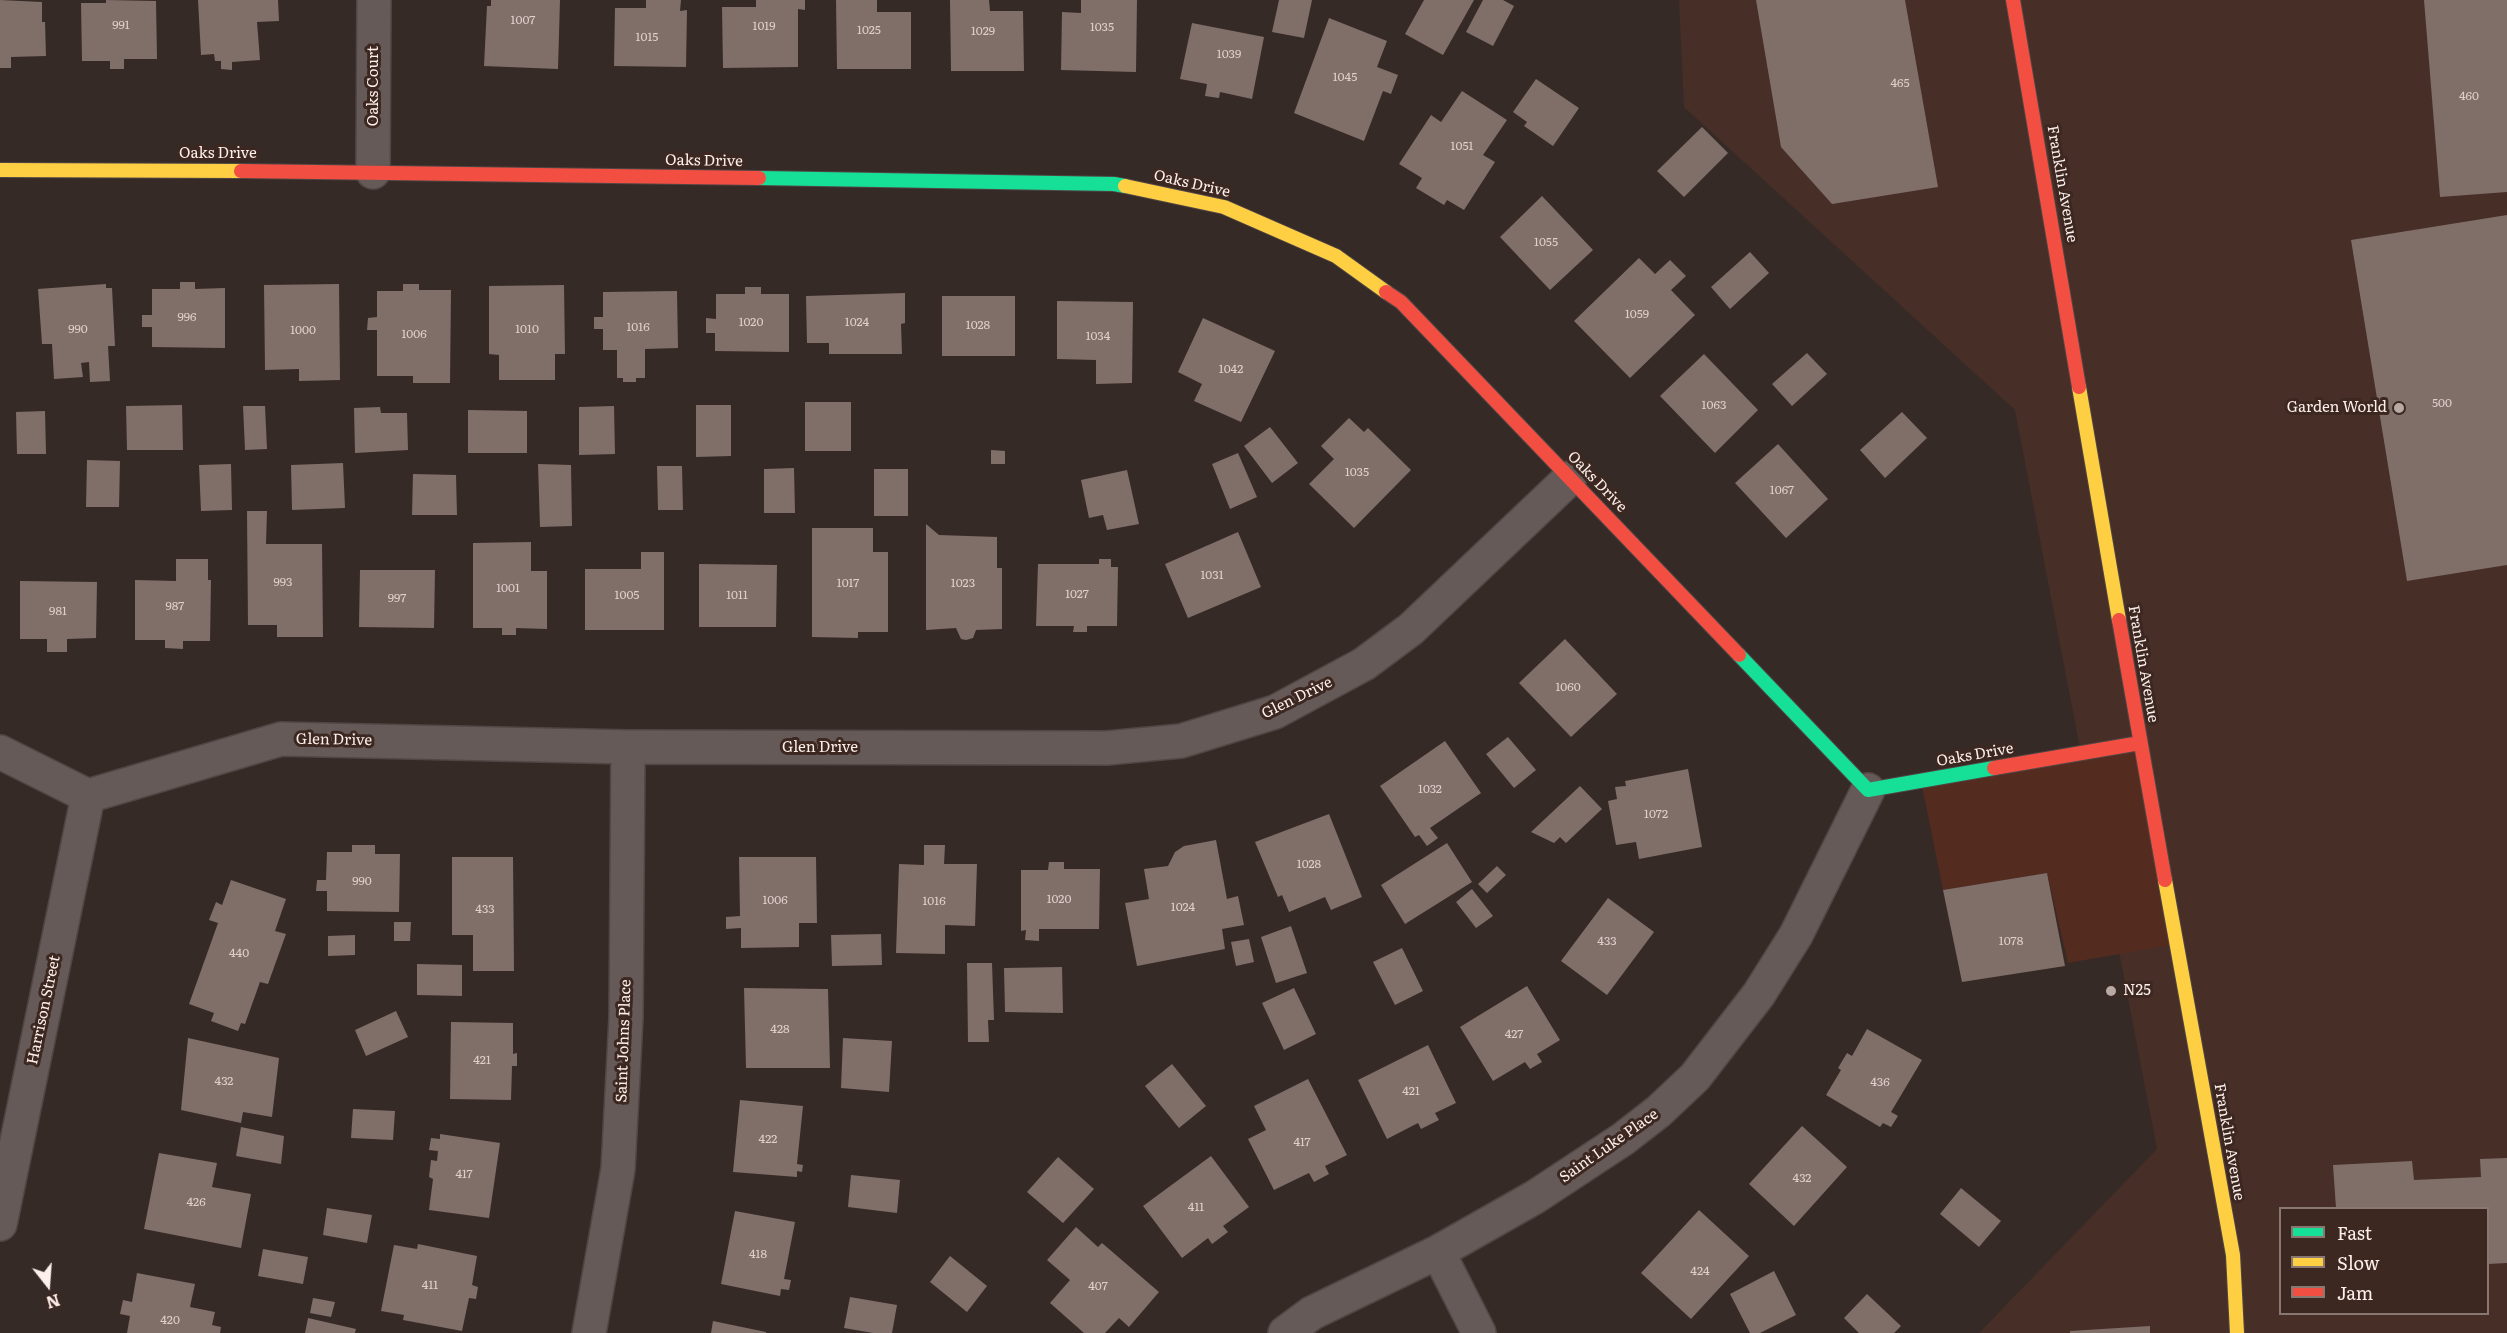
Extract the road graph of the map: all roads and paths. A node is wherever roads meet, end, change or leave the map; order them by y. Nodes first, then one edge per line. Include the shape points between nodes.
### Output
1 (374, 0) edge
2 (2013, 0) edge
3 (0, 170) edge
4 (373, 172) junction
5 (1570, 478) junction
6 (2139, 743) junction
7 (628, 747) junction
8 (0, 752) edge
9 (1868, 790) junction
10 (88, 796) junction
11 (0, 1224) edge
12 (1438, 1252) junction
13 (589, 1333) edge
14 (1285, 1333) edge
15 (1479, 1333) edge
16 (2237, 1333) edge

1 - 4 street, Oaks Court
2 - 6 street, Franklin Avenue
3 - 4 street, Oaks Drive
4 - 5 street, Oaks Drive via 1114,184 1224,207 1336,256 1401,302
5 - 7 street, Glen Drive via 1411,629 1364,664 1275,712 1181,741 1107,748
5 - 9 street, Oaks Drive
6 - 9 street, Oaks Drive
6 - 16 street, Franklin Avenue via 2233,1254
7 - 10 street, Glen Drive via 281,739
7 - 13 street, Saint Johns Place via 626,1018 618,1169
8 - 10 street
9 - 12 street, Saint Luke Place via 1796,936 1759,994 1695,1077 1623,1140 1535,1197
10 - 11 street, Harrison Street
12 - 14 street, Saint Luke Place via 1312,1313
12 - 15 street

